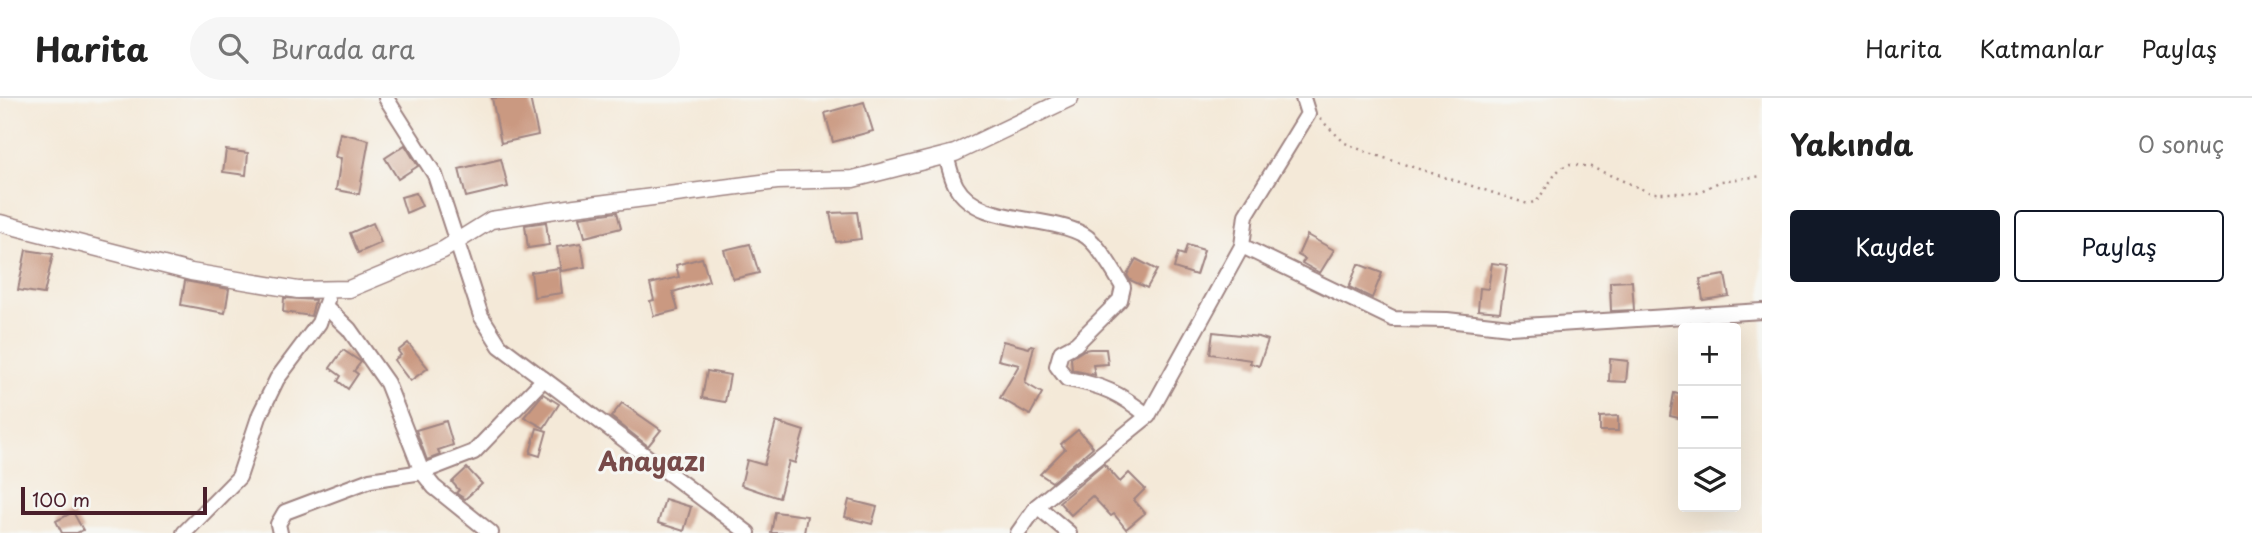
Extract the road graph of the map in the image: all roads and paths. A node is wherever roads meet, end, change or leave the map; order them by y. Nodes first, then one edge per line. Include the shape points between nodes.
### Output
1 (386, 98) edge
2 (1070, 98) edge
3 (1303, 98) edge
4 (1308, 114) junction
5 (946, 156) junction
6 (1762, 176) edge
7 (0, 223) edge
8 (456, 242) junction
9 (1241, 246) junction
10 (330, 289) junction
11 (325, 306) junction
12 (1762, 311) edge
13 (544, 379) junction
14 (1148, 416) junction
15 (422, 472) junction
16 (1037, 506) junction
17 (184, 533) edge
18 (280, 533) edge
19 (491, 533) edge
20 (748, 533) edge
21 (1018, 533) edge
22 (1069, 533) edge

1 - 8 street via 435,174
2 - 5 street
3 - 4 street
4 - 6 path via 1319,118 1345,143 1366,152 1528,204 1537,201 1556,173 1570,164 1591,167 1651,193 1697,192 1721,181
4 - 9 street via 1246,215
5 - 8 street via 853,179 777,181 491,220
5 - 14 street via 956,186 976,206 1062,227 1086,236 1099,251 1123,287 1120,300 1076,344 1061,352 1057,366 1067,379 1114,391
7 - 10 street via 191,272 298,289
8 - 10 street via 349,289
8 - 13 street via 481,316 500,346
9 - 12 street via 1393,319 1510,327
9 - 14 street
10 - 11 street
11 - 15 street via 349,329 387,383
11 - 17 street via 319,323 278,379 260,414 239,477
13 - 15 street via 474,452
13 - 20 street
14 - 16 street
15 - 18 street via 370,480 285,512 278,524
15 - 19 street
16 - 21 street
16 - 22 street

